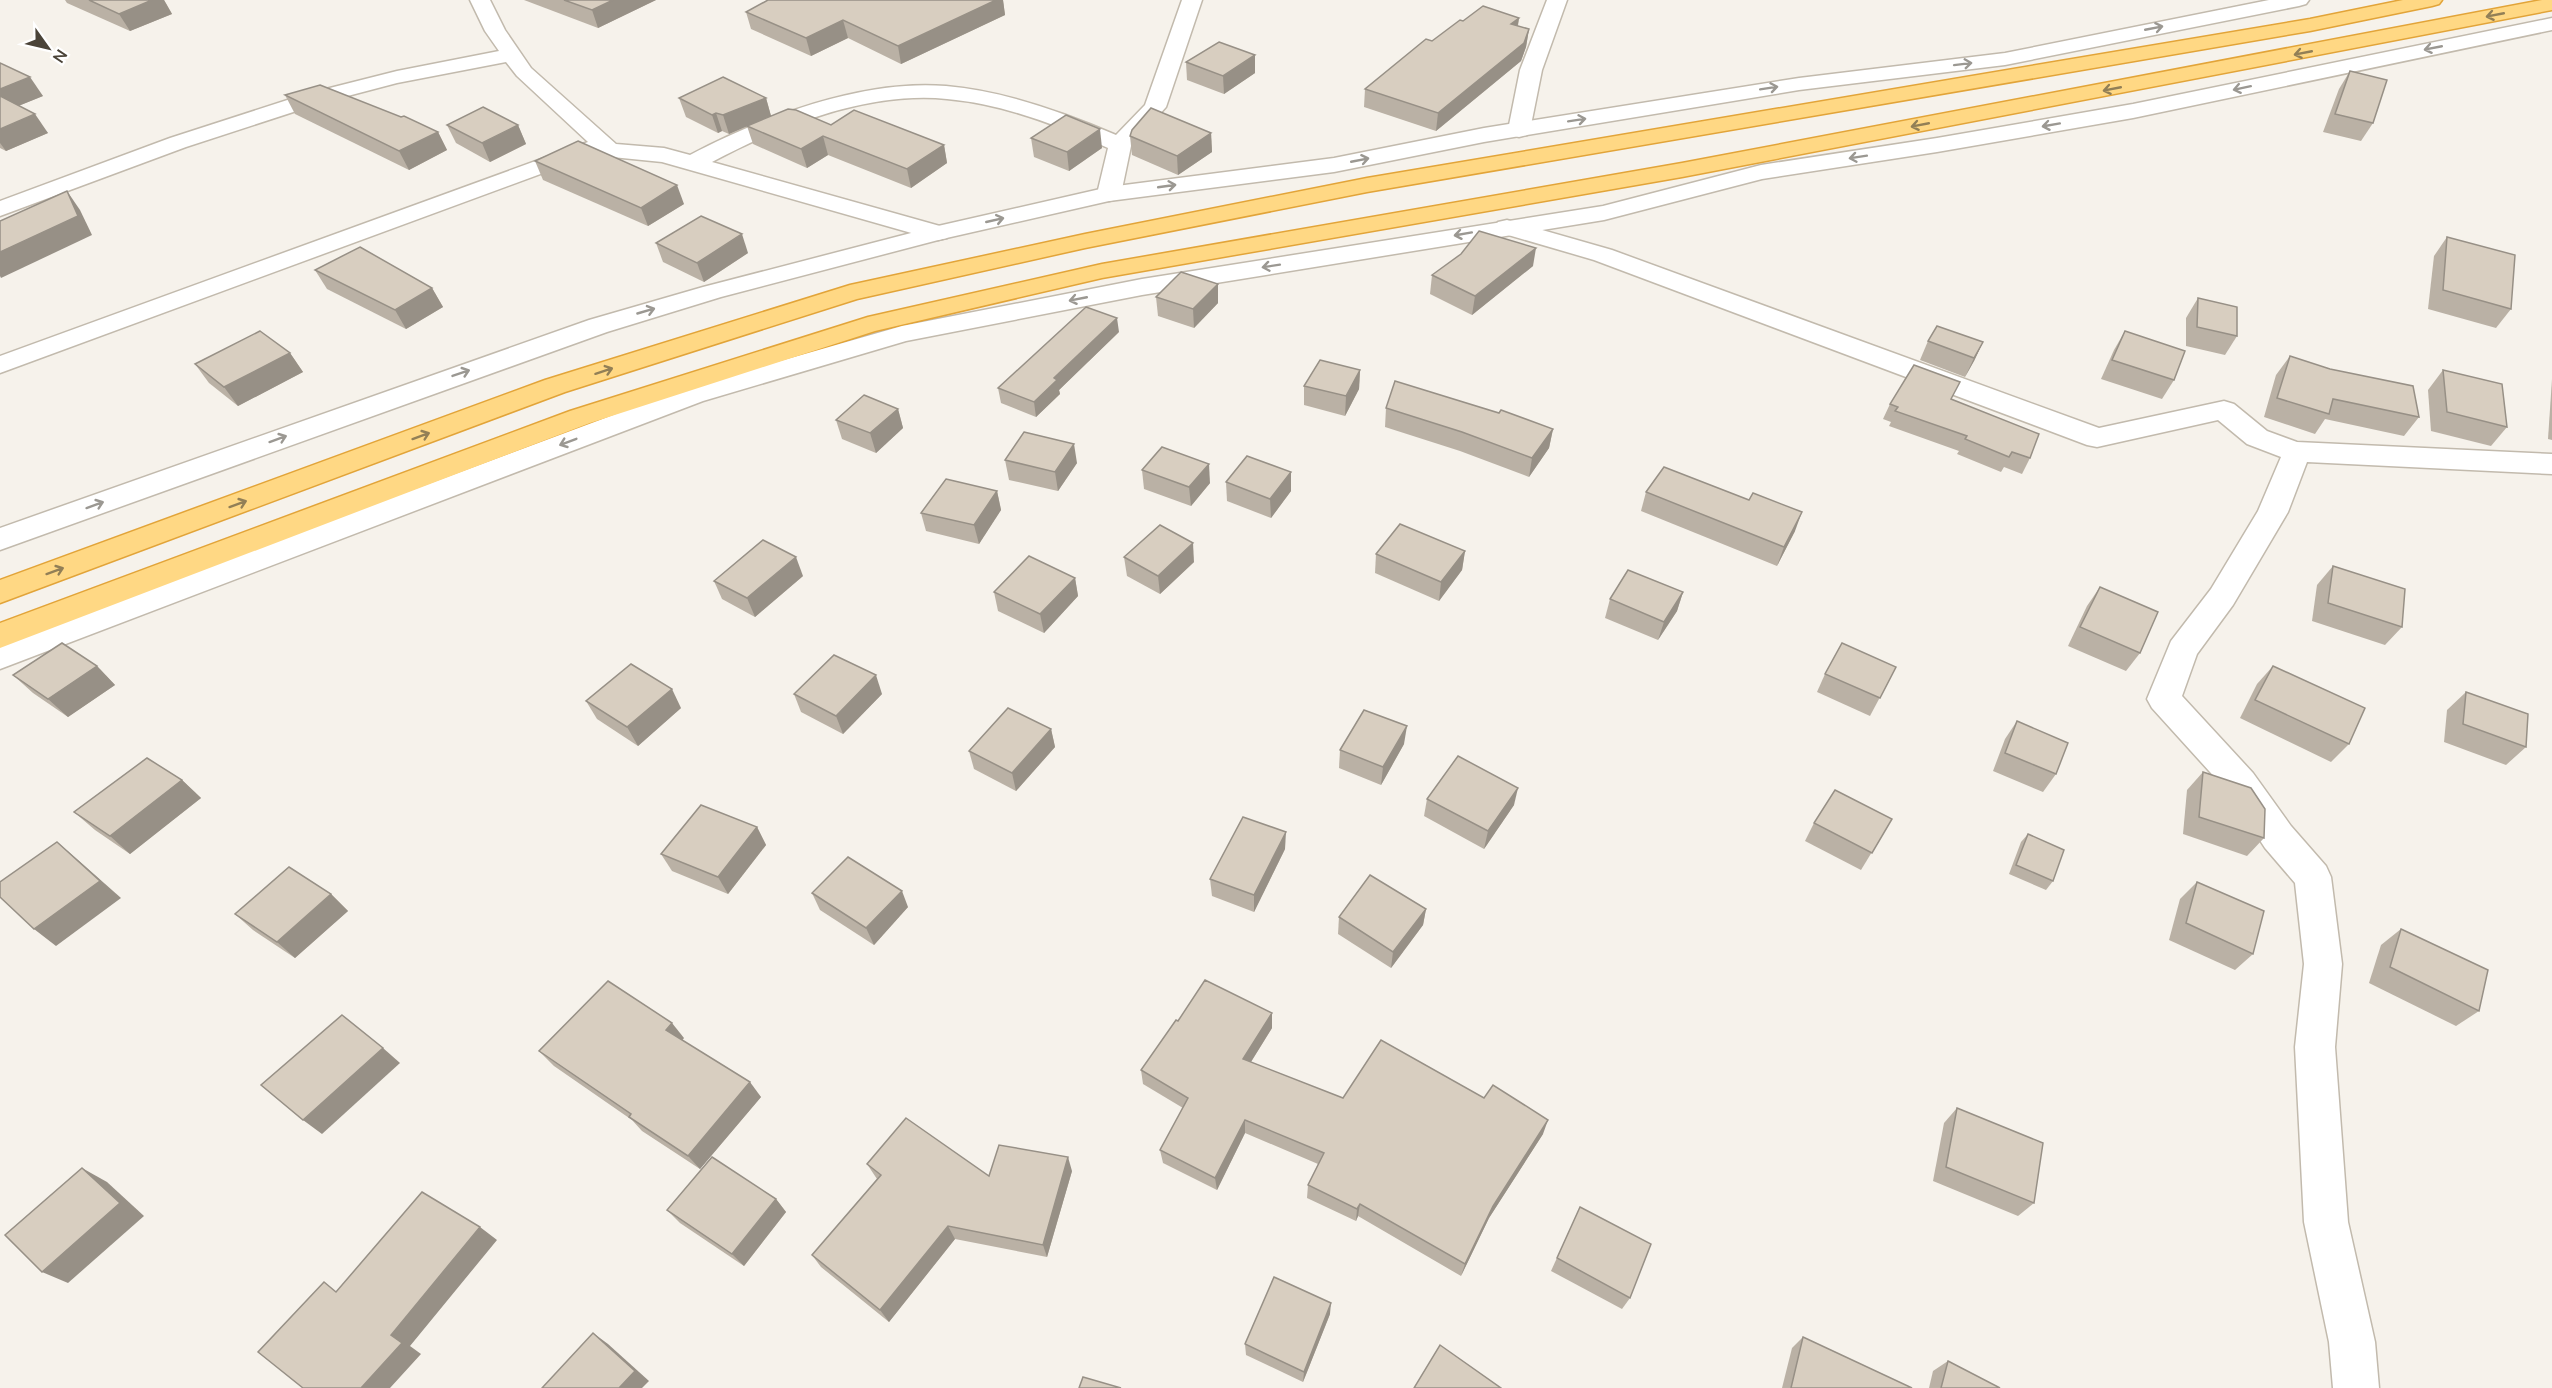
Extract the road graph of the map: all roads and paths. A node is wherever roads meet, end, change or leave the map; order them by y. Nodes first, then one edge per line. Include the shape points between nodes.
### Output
1 (480, 0) edge
2 (1192, 0) edge
3 (1557, 0) edge
4 (2299, 0) edge
5 (2432, 0) edge
6 (2552, 4) edge
7 (2552, 24) edge
8 (511, 54) junction
9 (1519, 129) junction
10 (1120, 145) junction
11 (609, 148) junction
12 (692, 163) junction
13 (1109, 194) junction
14 (0, 209) edge
15 (1507, 227) junction
16 (938, 233) junction
17 (0, 365) edge
18 (2297, 452) junction
19 (2552, 464) edge
20 (0, 540) edge
21 (0, 592) edge
22 (0, 636) edge
23 (0, 657) edge
24 (2356, 1388) edge

1 - 8 street
2 - 10 street via 1155,107
3 - 9 street via 1531,70
9 -> 4 street via 1799,84 2005,58
21 -> 5 highway via 555,386 850,292 1366,185 2310,25
6 -> 22 highway via 1694,168 1102,271 868,325 580,417
7 -> 15 street via 2133,111 1761,172 1604,213
8 - 11 street via 524,72
8 - 14 street via 360,86 290,107 150,153
13 -> 9 street via 1334,165
10 - 12 street via 1047,115 996,100 942,92 836,105 728,142
10 - 13 street
11 - 12 street via 664,154
11 - 17 street via 590,148 544,163
12 - 16 street
16 -> 13 street
15 - 18 street via 1603,255 2097,438 2224,410 2247,434 2267,445
15 -> 23 street via 1142,287 902,334 693,395
20 -> 16 street via 598,326
18 - 19 street
18 - 24 street via 2273,512 2222,597 2182,650 2164,699 2241,783 2278,837 2313,878 2324,964 2315,1047 2326,1222 2352,1342

